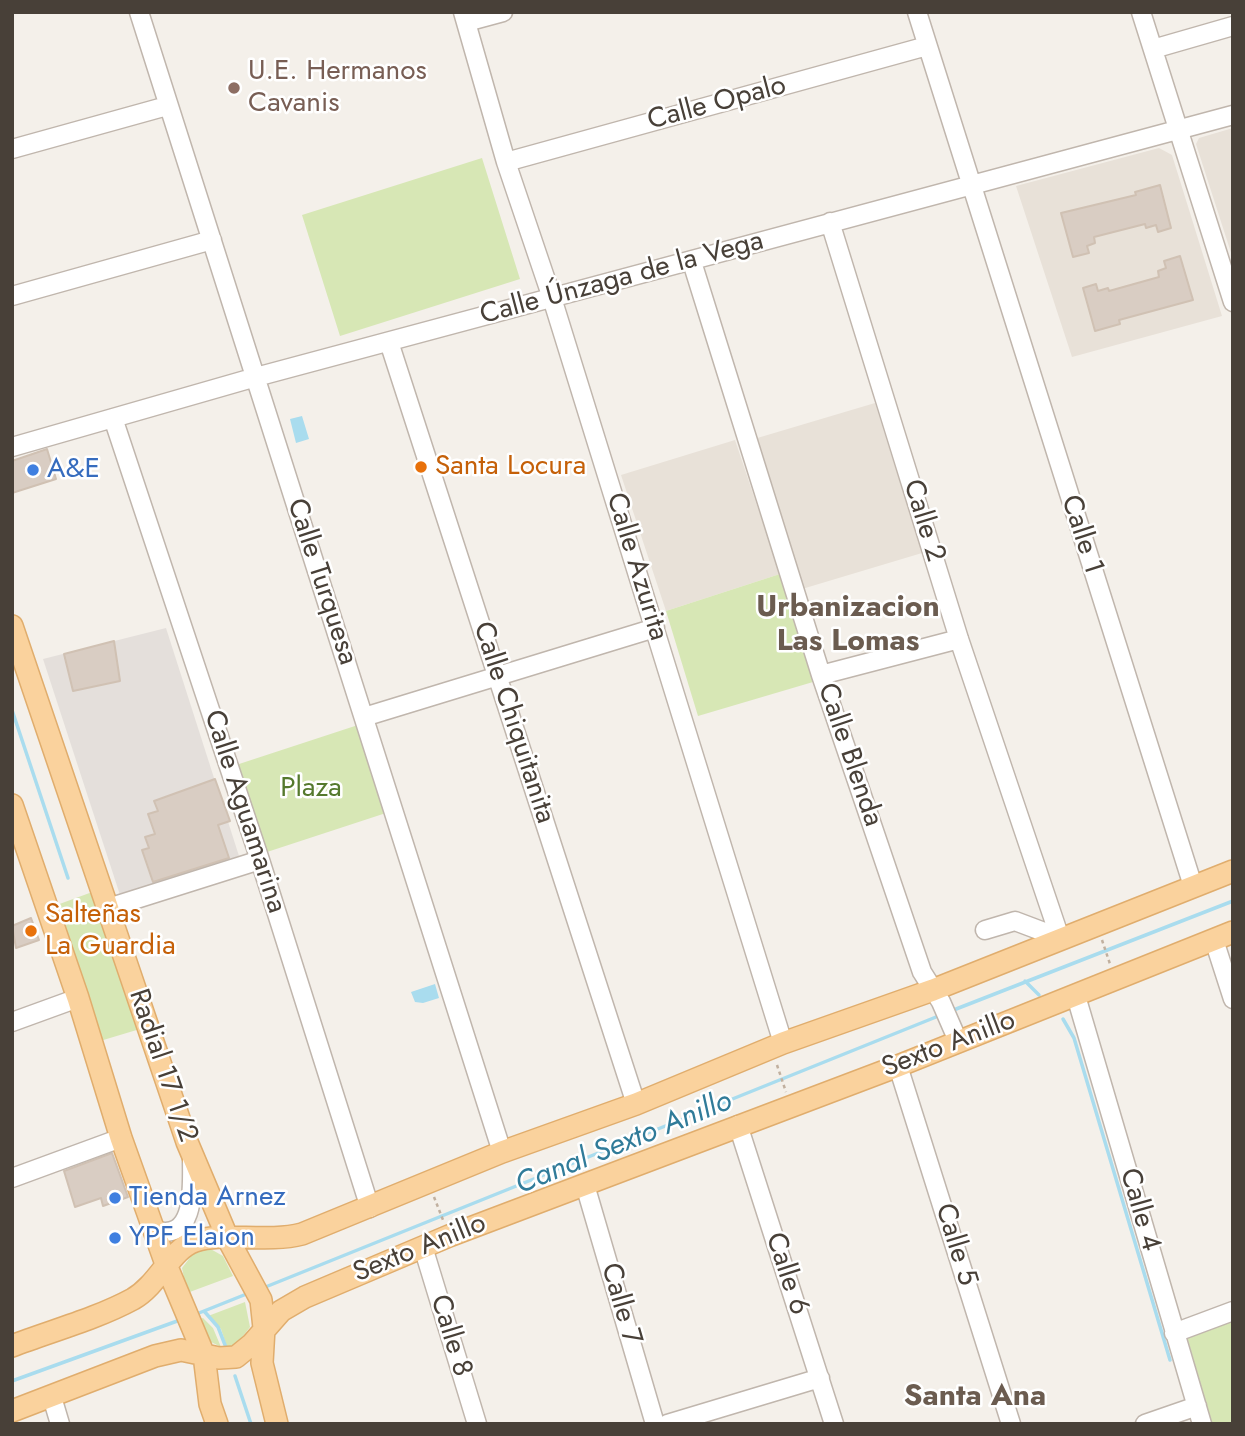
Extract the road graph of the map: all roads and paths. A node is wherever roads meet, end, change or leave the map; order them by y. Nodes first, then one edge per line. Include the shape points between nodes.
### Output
1 (139, 12) edge
2 (503, 12) edge
3 (916, 12) edge
4 (1141, 12) edge
5 (464, 17) edge
6 (1233, 26) edge
7 (927, 46) junction
8 (1153, 49) junction
9 (167, 106) junction
10 (1233, 115) edge
11 (1179, 130) junction
12 (12, 149) edge
13 (506, 162) junction
14 (969, 185) junction
15 (830, 222) junction
16 (212, 240) junction
17 (692, 262) junction
18 (12, 296) edge
19 (552, 298) junction
20 (1233, 302) edge
21 (389, 342) junction
22 (256, 377) junction
23 (113, 418) junction
24 (12, 447) edge
25 (12, 626) edge
26 (655, 628) junction
27 (959, 639) junction
28 (497, 675) junction
29 (821, 675) junction
30 (364, 717) junction
31 (12, 805) edge
32 (260, 860) junction
33 (1233, 871) edge
34 (1192, 886) junction
35 (108, 908) junction
36 (985, 930) dead end
37 (1101, 936) dead end
38 (1223, 936) edge
39 (1060, 938) junction
40 (1112, 972) dead end
41 (937, 996) junction
42 (1076, 996) junction
43 (78, 998) junction
44 (1233, 999) edge
45 (12, 1021) edge
46 (955, 1034) junction
47 (780, 1052) junction
48 (898, 1066) junction
49 (786, 1091) dead end
50 (636, 1104) junction
51 (738, 1125) junction
52 (121, 1138) junction
53 (502, 1152) junction
54 (192, 1154) junction
55 (12, 1178) edge
56 (585, 1185) junction
57 (434, 1196) dead end
58 (370, 1208) junction
59 (446, 1227) dead end
60 (154, 1230) junction
61 (228, 1239) junction
62 (423, 1247) junction
63 (167, 1267) junction
64 (1233, 1311) edge
65 (264, 1328) junction
66 (1174, 1333) junction
67 (12, 1346) edge
68 (204, 1355) junction
69 (820, 1378) junction
70 (52, 1397) junction
71 (1196, 1406) junction
72 (12, 1411) edge
73 (1009, 1423) edge
74 (60, 1424) edge
75 (217, 1424) edge
76 (277, 1424) edge
77 (477, 1424) edge
78 (655, 1424) edge
79 (667, 1424) edge
80 (834, 1424) edge
81 (1145, 1424) edge
82 (1202, 1424) edge

1 - 9 street, Calle Turquesa
2 - 5 street
3 - 7 street, Calle 1
4 - 8 street
5 - 13 street, Calle Azurita
6 - 8 street
7 - 13 street, Calle Opalo
7 - 14 street, Calle 1
8 - 11 street
9 - 12 street
9 - 16 street, Calle Turquesa
10 - 11 street, Calle Únzaga de la Vega
11 - 14 street, Calle Únzaga de la Vega
11 - 20 street
13 - 19 street, Calle Azurita
14 - 15 street, Calle Únzaga de la Vega
14 - 34 street, Calle 1
15 - 17 street, Calle Únzaga de la Vega
15 - 27 street, Calle 2
16 - 18 street
16 - 22 street, Calle Turquesa
17 - 19 street, Calle Únzaga de la Vega
17 - 29 street, Calle Blenda
19 - 21 street, Calle Únzaga de la Vega
19 - 26 street, Calle Azurita
21 - 22 street, Calle Únzaga de la Vega
21 - 28 street, Calle Chiquitanita
22 - 23 street, Calle Únzaga de la Vega
22 - 30 street, Calle Turquesa
23 - 24 street, Calle Únzaga de la Vega
23 - 32 street, Calle Aguamarina
25 - 35 main road, Radial 17 1/2
26 - 28 street
26 - 47 street, Calle Azurita
27 - 29 street
27 - 39 street, Calle 2
28 - 30 street
28 - 50 street, Calle Chiquitanita
29 - 41 street, Calle Blenda via 922,972
30 - 53 street, Calle Turquesa
31 - 43 main road, Radial 17 1/2
32 - 35 street
32 - 58 street, Calle Aguamarina
33 - 34 main road, Sexto Anillo
34 - 39 main road, Sexto Anillo
35 - 54 main road, Radial 17 1/2
36 - 39 street via 1015,921
37 - 40 path
38 - 42 main road, Sexto Anillo
38 - 44 street
39 - 41 main road, Sexto Anillo
41 - 46 street, Calle Blenda
41 - 47 main road, Sexto Anillo
42 - 46 main road, Sexto Anillo
42 - 66 street, Calle 4
43 - 45 street
43 - 52 main road, Radial 17 1/2
46 - 48 main road, Sexto Anillo
47 - 49 path
47 - 50 main road, Sexto Anillo
48 - 51 main road, Sexto Anillo
48 - 73 street, Calle 5
50 - 53 main road, Sexto Anillo
51 - 56 main road, Sexto Anillo
51 - 69 street, Calle 6
52 - 55 street
52 - 60 main road, Radial 17 1/2
53 - 58 main road, Sexto Anillo
54 - 60 street via 186,1221 167,1234
54 - 61 main road, Radial 17 1/2
56 - 62 main road, Sexto Anillo
56 - 78 street, Calle 7
57 - 59 path
58 - 61 main road, Sexto Anillo via 283,1239
60 - 63 main road, Radial 17 1/2
61 - 63 main road, Sexto Anillo via 192,1242
61 - 65 main road, Radial 17 1/2 via 261,1300
62 - 65 main road, Sexto Anillo via 304,1297
62 - 77 street, Calle 8
63 - 67 main road, Sexto Anillo via 154,1284 132,1299
63 - 68 main road, Radial 17 1/2
64 - 66 street
65 - 68 main road, Sexto Anillo via 236,1357
65 - 76 main road, Radial 17 1/2 via 262,1363
66 - 71 street, Calle 4
68 - 70 main road, Sexto Anillo via 181,1350 155,1356
68 - 75 main road, Radial 17 1/2
69 - 79 street
69 - 80 street, Calle 6
70 - 72 main road, Sexto Anillo
70 - 74 street
71 - 81 street
71 - 82 street, Calle 4

